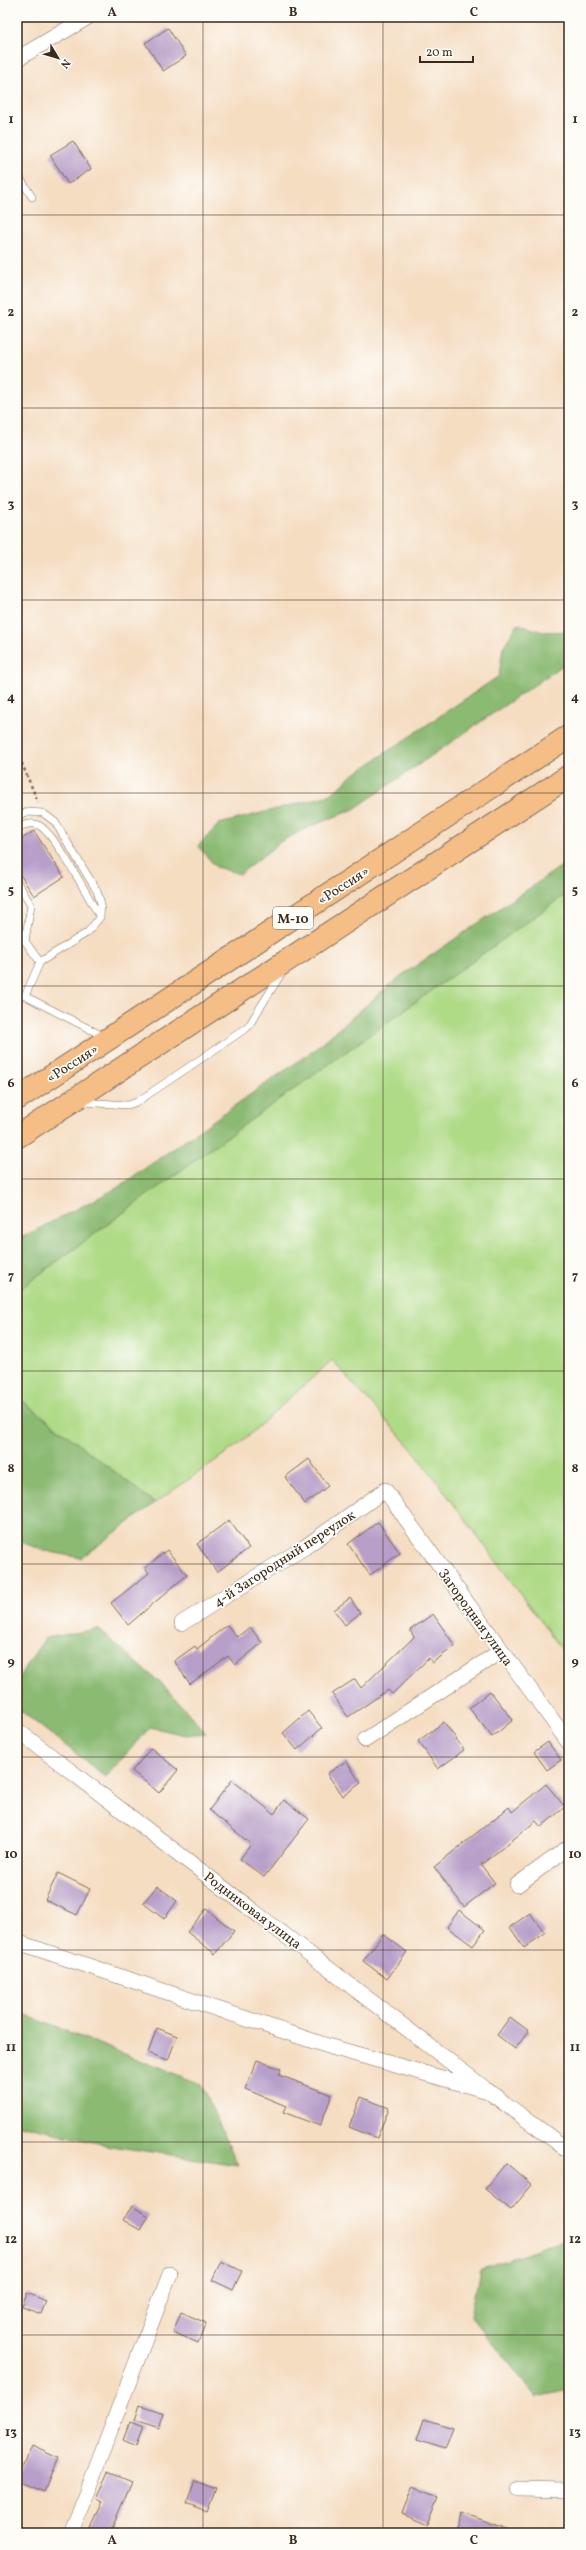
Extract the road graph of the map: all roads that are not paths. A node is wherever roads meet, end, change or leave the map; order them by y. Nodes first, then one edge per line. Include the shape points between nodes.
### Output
1 (88, 17) edge
2 (17, 60) edge
3 (17, 173) edge
4 (32, 197) dead end
5 (569, 736) edge
6 (569, 776) edge
7 (17, 816) edge
8 (17, 828) edge
9 (17, 882) edge
10 (100, 917) junction
11 (17, 930) edge
12 (25, 940) junction
13 (290, 959) junction
14 (40, 962) junction
15 (17, 996) edge
16 (26, 996) junction
17 (108, 1039) junction
18 (17, 1099) edge
19 (72, 1101) junction
20 (17, 1137) edge
21 (385, 1490) joint
22 (182, 1624) dead end
23 (501, 1651) junction
24 (17, 1730) edge
25 (366, 1740) dead end
26 (569, 1744) edge
27 (569, 1847) edge
28 (517, 1885) dead end
29 (17, 1942) edge
30 (488, 2091) junction
31 (569, 2152) edge
32 (170, 2274) dead end
33 (519, 2489) dead end
34 (569, 2490) edge
35 (71, 2533) edge

1 - 2 street
3 - 4 lane
5 - 17 highway, «Россия» / М-10
6 - 13 highway, М-10
7 - 10 lane via 27,812 43,813 55,822 97,891 102,904
8 - 10 lane via 29,823 39,825 52,837
9 - 12 lane via 31,905
10 - 14 lane via 88,932
11 - 12 lane
12 - 14 lane
13 - 19 highway, М-10
13 - 19 lane via 248,1027 137,1102 128,1105
14 - 16 lane
15 - 16 lane
16 - 17 lane
17 - 18 highway, «Россия» / М-10
19 - 20 highway, М-10
21 - 22 street, 4-й Загородный переулок via 305,1547
21 - 23 street, Загородная улица
23 - 25 street
23 - 26 street, Загородная улица
24 - 30 street, Родниковая улица
27 - 28 street
29 - 30 street via 331,2047
30 - 31 street, Родниковая улица
32 - 35 street
33 - 34 street

